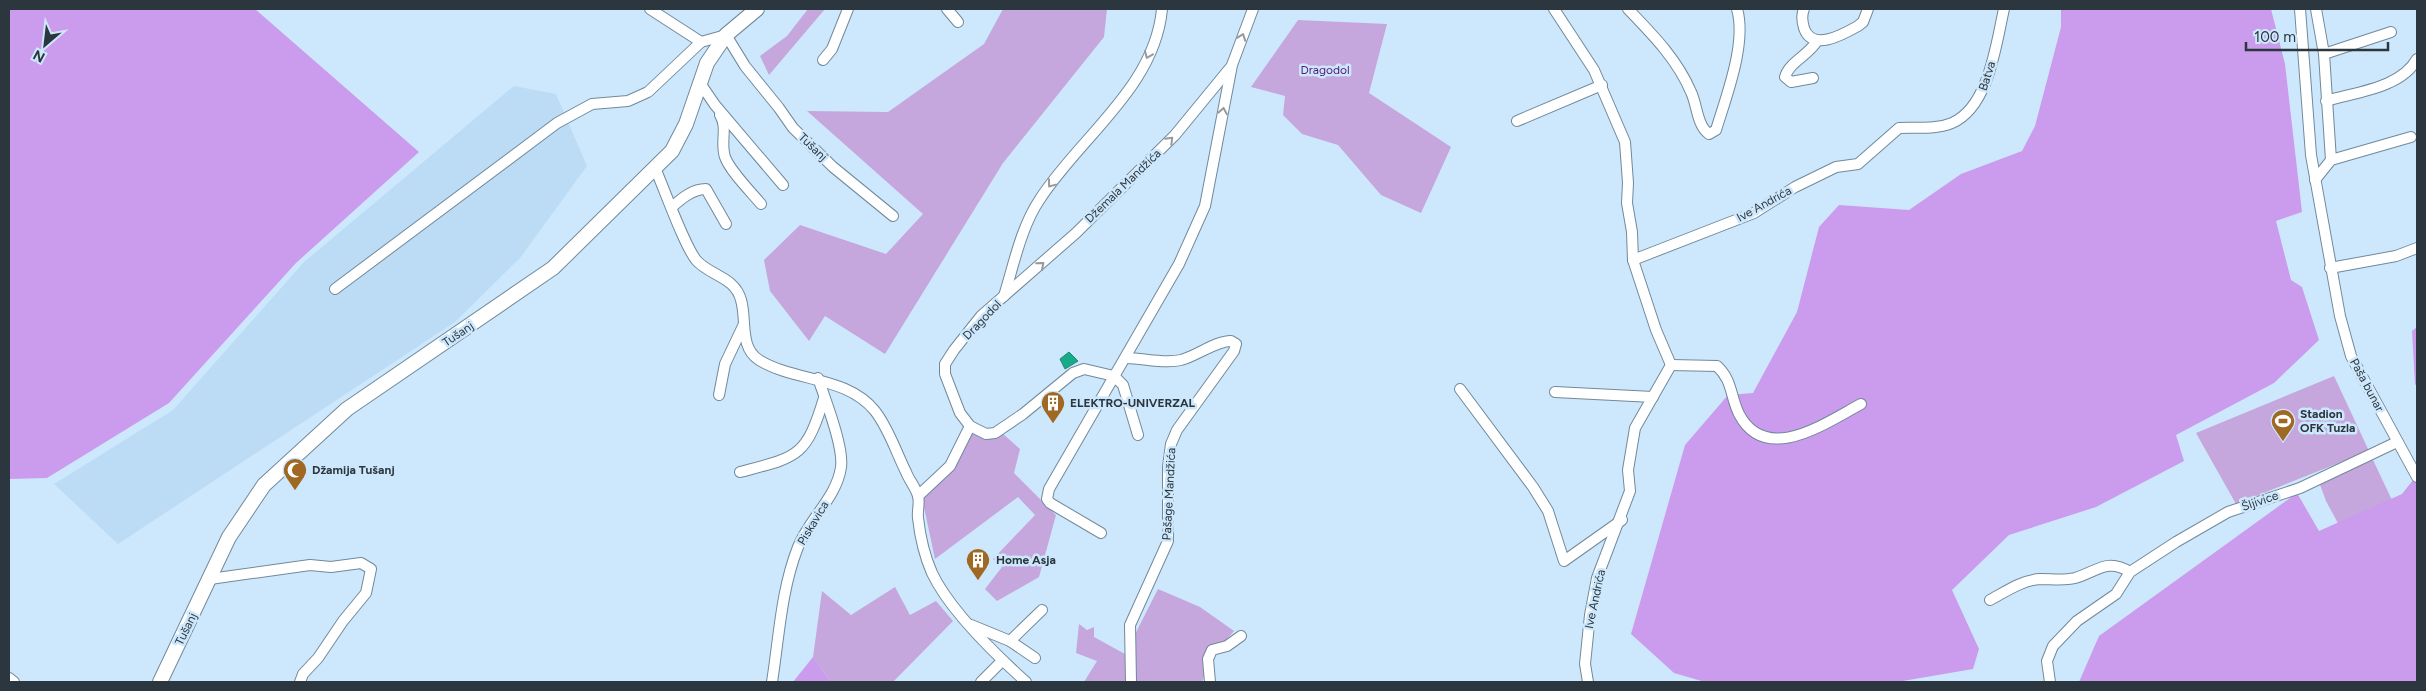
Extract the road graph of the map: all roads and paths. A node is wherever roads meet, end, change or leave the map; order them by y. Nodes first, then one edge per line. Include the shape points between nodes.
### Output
1 (650, 9) edge
2 (757, 9) edge
3 (848, 9) edge
4 (947, 9) edge
5 (1162, 9) edge
6 (1252, 9) edge
7 (1554, 9) edge
8 (1628, 9) edge
9 (1737, 9) edge
10 (1804, 9) edge
11 (1868, 9) edge
12 (2004, 9) edge
13 (2300, 9) edge
14 (2316, 9) edge
15 (958, 22) dead end
16 (2392, 32) dead end
17 (726, 35) junction
18 (1817, 41) junction
19 (701, 42) junction
20 (2324, 54) junction
21 (2417, 59) edge
22 (823, 60) dead end
23 (1232, 65) junction
24 (1813, 78) dead end
25 (700, 83) junction
26 (1602, 85) junction
27 (2326, 101) junction
28 (715, 105) junction
29 (1517, 121) dead end
30 (1888, 137) joint
31 (2411, 137) dead end
32 (2331, 160) junction
33 (655, 168) junction
34 (2315, 180) junction
35 (784, 185) dead end
36 (761, 204) dead end
37 (672, 207) junction
38 (893, 216) dead end
39 (726, 224) dead end
40 (2417, 248) edge
41 (1633, 260) junction
42 (2330, 268) junction
43 (335, 289) dead end
44 (1004, 297) junction
45 (744, 324) junction
46 (1126, 358) junction
47 (1671, 365) junction
48 (1114, 376) junction
49 (818, 378) junction
50 (1460, 389) dead end
51 (1555, 392) dead end
52 (719, 395) dead end
53 (824, 397) junction
54 (1653, 397) junction
55 (1861, 404) dead end
56 (970, 426) junction
57 (1138, 435) dead end
58 (2397, 442) junction
59 (740, 472) dead end
60 (2417, 477) edge
61 (918, 496) junction
62 (1622, 520) junction
63 (1100, 533) dead end
64 (2130, 572) junction
65 (210, 579) junction
66 (1990, 600) dead end
67 (1042, 610) dead end
68 (968, 624) junction
69 (1241, 636) dead end
70 (1010, 642) junction
71 (1035, 658) dead end
72 (1002, 661) junction
73 (9, 678) edge
74 (159, 681) edge
75 (14, 682) edge
76 (300, 682) edge
77 (772, 682) edge
78 (982, 682) edge
79 (1026, 682) edge
80 (1131, 682) edge
81 (1210, 682) edge
82 (1588, 682) edge
83 (2050, 682) edge

1 - 19 street
2 - 17 street, Tušanj
3 - 22 street via 832,49
4 - 15 street
5 -> 44 street, Dragodol via 1142,70 1112,112 1077,151 1028,220
23 -> 6 street
7 - 26 street
8 - 9 street via 1670,55 1691,91 1701,123 1709,134 1716,130 1731,78 1740,28
10 - 18 street via 1802,17 1806,33
11 - 18 street via 1858,26
12 - 30 street, Batva via 1979,100 1953,123 1932,129 1899,128
13 - 34 street, Paša bunar
14 - 20 street
16 - 20 street
17 - 19 street
17 - 25 street, Tušanj via 707,63
17 - 38 street, Tušanj via 744,66 807,142
18 - 24 street via 1785,77 1791,82
19 - 43 street via 648,92 628,100 592,104 557,123
20 - 27 street
21 - 27 street via 2411,70 2392,82
44 -> 23 street, Džemala Mandžića via 1076,233 1175,134
46 -> 23 street via 1198,226 1205,206
25 - 28 street
25 - 33 street, Tušanj via 672,151
26 - 29 street
26 - 41 street via 1625,142
27 - 32 street
28 - 35 street
28 - 36 street via 725,123 723,145 726,158
30 - 41 street, Ive Andrića via 1858,164 1836,167 1795,187 1754,213
31 - 32 street
32 - 34 street
33 - 37 street
33 - 65 street, Tušanj via 553,268 347,409 284,465 264,485 229,537
34 - 42 street, Paša bunar
37 - 39 street via 685,196 706,189
37 - 45 street via 696,260 734,287 741,300
40 - 42 street via 2396,256
41 - 47 street
42 - 58 street, Paša bunar via 2351,356
44 - 56 street, Dragodol via 981,316 945,364 945,374 960,413
45 - 49 street via 751,353 760,360 785,371
45 - 52 street via 725,364
46 - 48 street
46 - 80 street, Pašage Mandžića via 1173,361 1200,354 1226,341 1236,344 1177,430 1171,444 1168,541 1130,625
47 - 54 street, Ive Andrića
47 - 55 street via 1717,366 1728,378 1738,413 1747,426 1774,439 1807,433
48 - 56 street via 1077,370 995,433 986,434
48 - 57 street via 1123,385
48 - 63 street via 1047,499
49 - 53 street, Piskavica
49 - 61 street via 865,400 876,412
50 - 62 street via 1533,486 1548,511 1564,561
51 - 54 street
53 - 59 street via 811,435 795,456
53 - 77 street, Piskavica via 842,465 838,482 798,547 782,611
54 - 62 street, Ive Andrića via 1635,428 1628,470 1630,491
56 - 61 street via 950,466
58 - 60 street, Paša bunar
58 - 64 street, Šljivice via 2300,488 2228,512
61 - 68 street via 918,518 932,574
62 - 82 street, Ive Andrića via 1597,578 1585,664
64 - 66 street via 2120,566 2104,566 2076,578 2059,581 2039,579 2018,585
64 - 83 street, Šljivice via 2116,594 2077,621 2053,646 2047,661
65 - 74 street, Tušanj
65 - 76 street via 310,566 361,563 372,569 366,594
67 - 70 street
68 - 70 street
68 - 72 street
69 - 81 street via 1227,646 1212,650 1208,659
70 - 71 street
72 - 78 street
72 - 79 street
73 - 75 street

